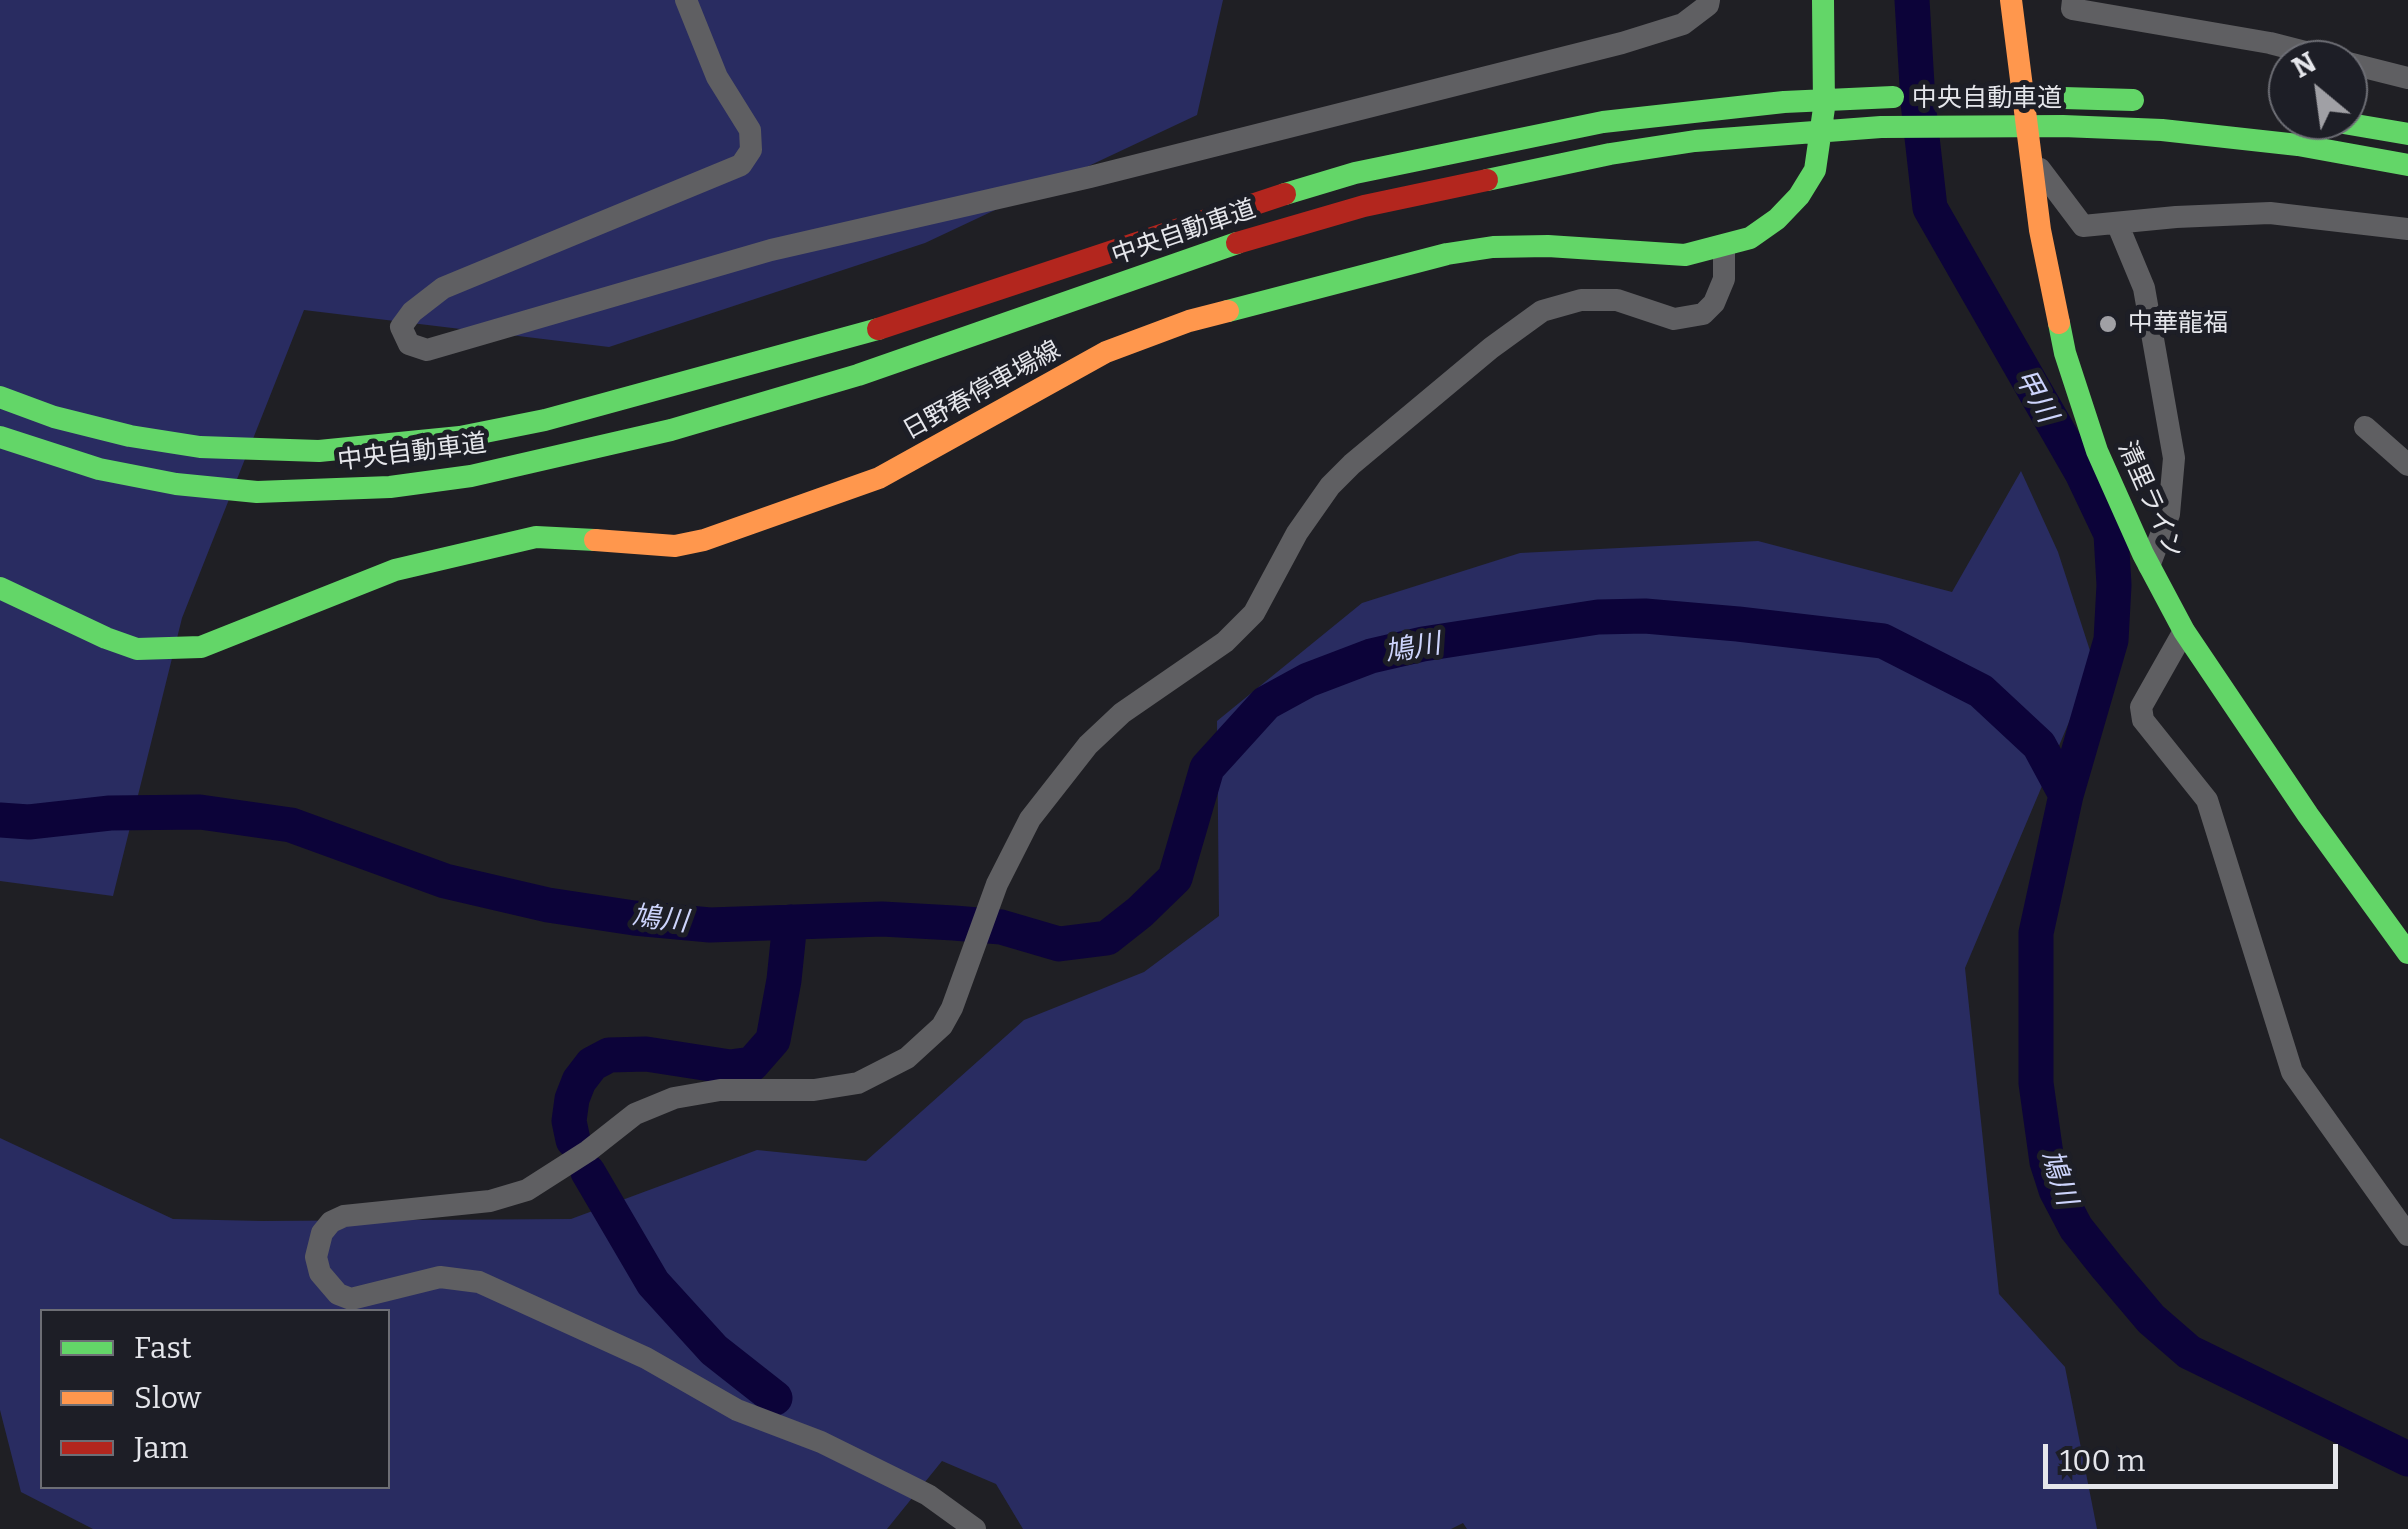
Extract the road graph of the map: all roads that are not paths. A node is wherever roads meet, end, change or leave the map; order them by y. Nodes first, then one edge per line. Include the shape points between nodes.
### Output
1 (686, 0) edge
2 (1709, 0) edge
3 (1823, 0) edge
4 (2011, 0) edge
5 (2073, 0) edge
6 (2268, 43) edge
7 (2368, 68) edge
8 (2408, 78) edge
9 (1976, 96) dead end
10 (1916, 97) dead end
11 (2160, 102) dead end
12 (2368, 127) edge
13 (2408, 134) edge
14 (2031, 158) junction
15 (2408, 164) edge
16 (2117, 223) junction
17 (2408, 228) edge
18 (1724, 246) junction
19 (0, 397) edge
20 (2365, 426) dead end
21 (0, 437) edge
22 (2408, 464) edge
23 (2149, 566) junction
24 (0, 588) edge
25 (2184, 631) junction
26 (2408, 953) edge
27 (2408, 1235) edge
28 (975, 1529) edge

1 - 2 street via 717,76 750,130 751,150 741,165 443,288 401,327 410,344 427,350 771,250 1622,43 1683,24
3 - 18 main road, 日野春停車場線 via 1824,108 1815,170 1777,219
4 - 14 main road, 清里ライン
5 - 6 street via 2072,9
7 - 8 street
9 - 11 main road, 中央自動車道
10 - 19 main road, 中央自動車道 via 1784,102 1603,122 1355,173 839,342 602,406 460,436 319,450 200,447 130,436
12 - 13 main road
14 - 16 street via 2084,226
14 - 23 main road, 清里ライン via 2066,354 2097,450
15 - 21 main road, 中央自動車道 via 2162,130 1980,124 1783,132 1610,154 1364,206 858,375 671,430 470,476 390,487 256,492 99,468
16 - 17 street via 2270,213
16 - 23 street via 2144,288 2174,458 2169,514
18 - 24 main road, 日野春停車場線 via 1685,255 1493,247 1189,321 1106,352 879,478 704,540 642,546 536,537 395,570 201,647 137,648
18 - 28 street via 1724,280 1703,314 1674,319 1616,300 1542,310 1352,464 1297,533 1254,613 1225,642 1122,713 1030,819 974,940 965,978 942,1026 923,1046 858,1083 674,1098 635,1114 527,1190 344,1216 322,1232 316,1257 328,1286 350,1299 440,1277 479,1282 646,1358 737,1410 838,1450 928,1495
20 - 22 street
23 - 25 main road, 清里ライン
25 - 26 main road, 清里ライン
25 - 27 street via 2141,707 2143,720 2207,800 2292,1072

